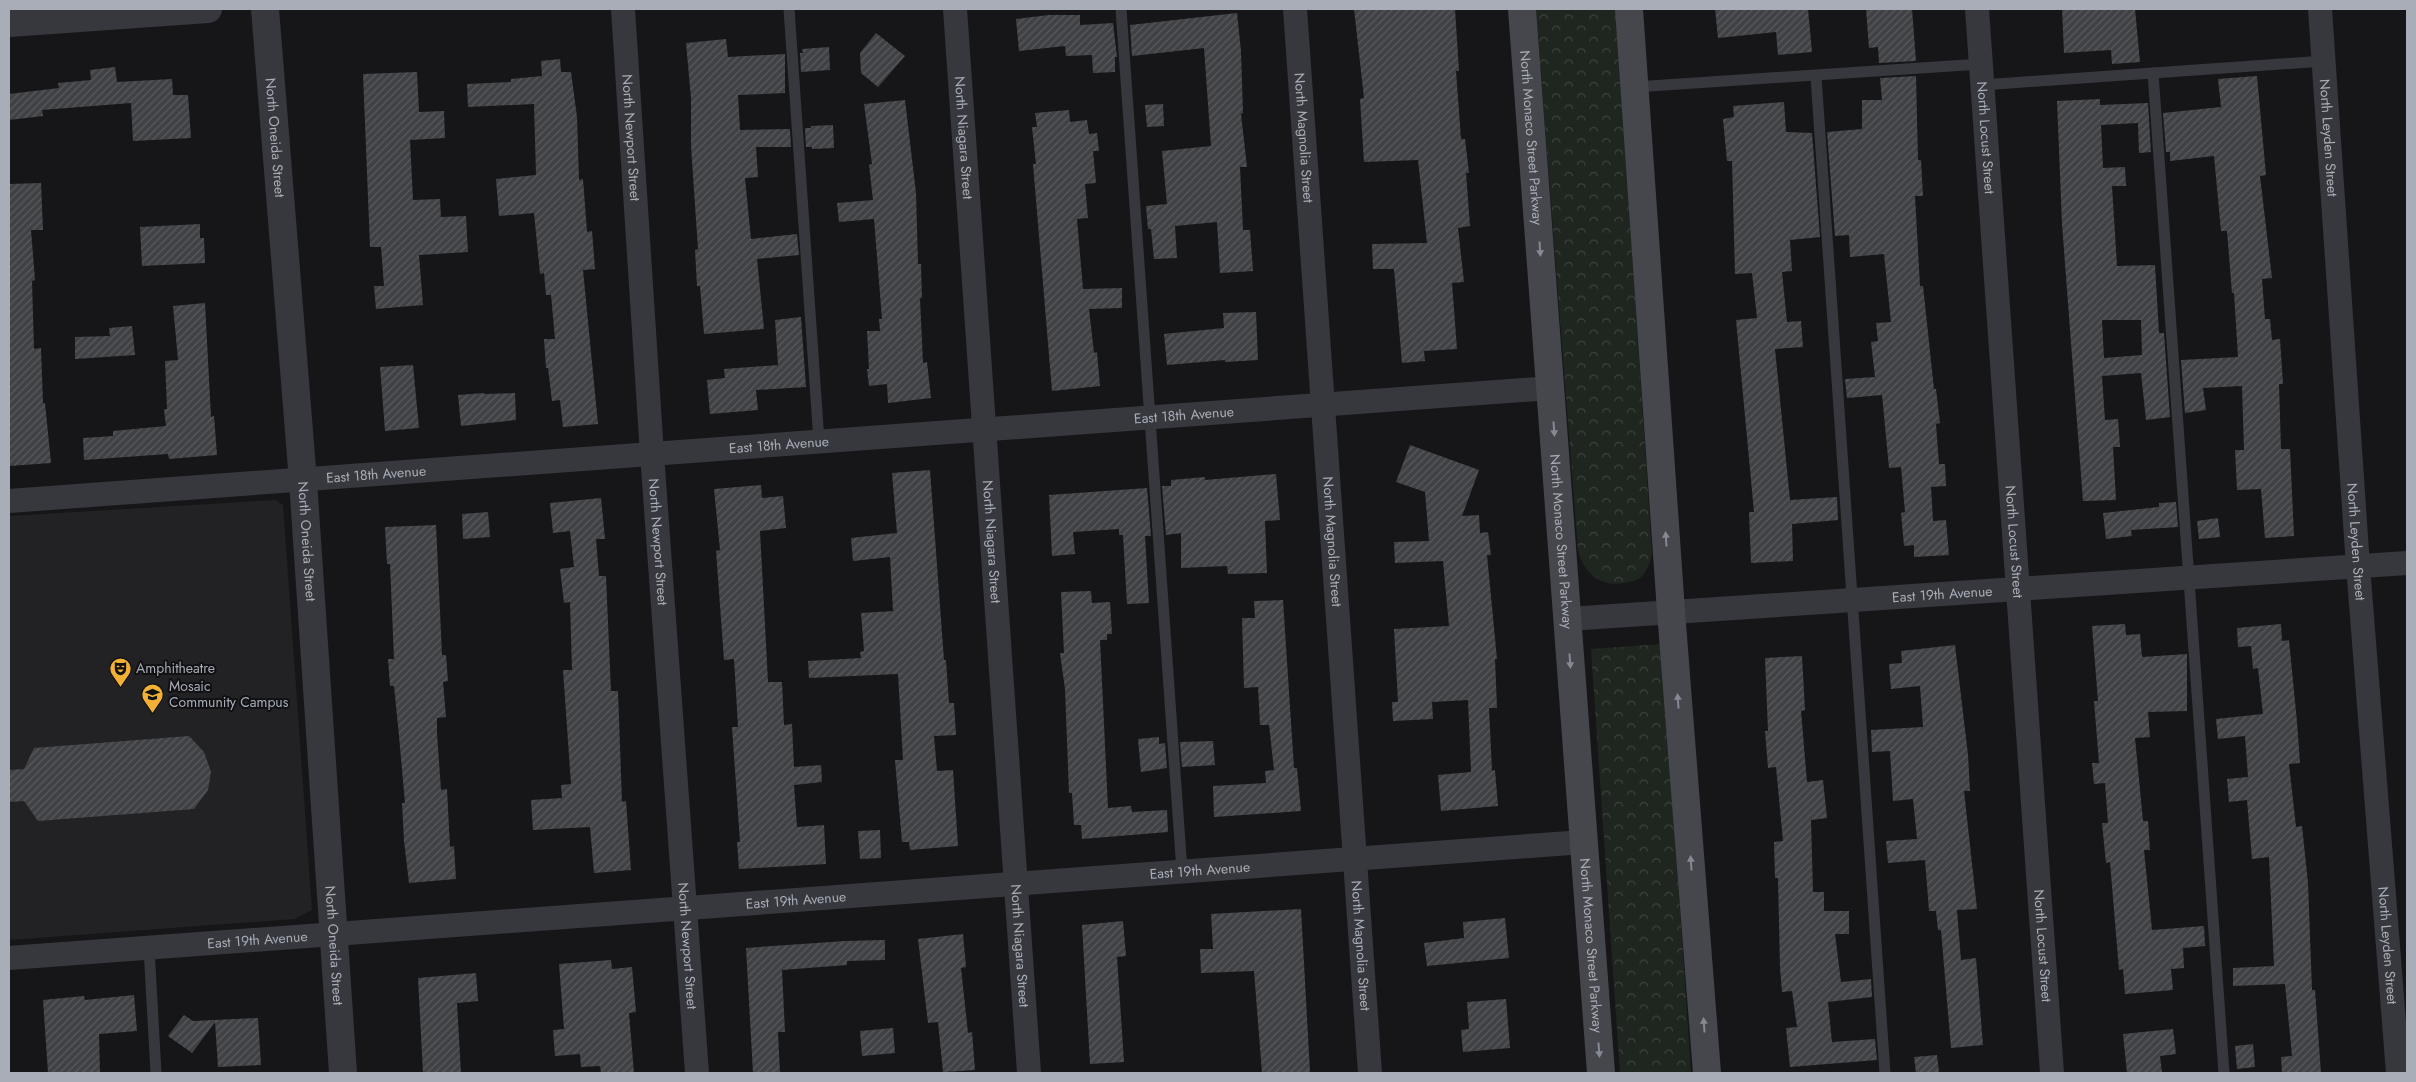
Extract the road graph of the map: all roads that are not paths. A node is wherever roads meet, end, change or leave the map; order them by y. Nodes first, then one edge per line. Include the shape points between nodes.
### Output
1 (208, 9) edge
2 (265, 9) edge
3 (622, 9) edge
4 (789, 9) edge
5 (955, 9) edge
6 (1121, 9) edge
7 (1295, 9) edge
8 (1522, 9) edge
9 (1629, 9) edge
10 (1977, 9) edge
11 (2320, 9) edge
12 (9, 23) edge
13 (2324, 61) junction
14 (2153, 73) junction
15 (1981, 74) junction
16 (1816, 77) junction
17 (1635, 87) junction
18 (1551, 388) junction
19 (1322, 405) junction
20 (1150, 418) junction
21 (983, 430) junction
22 (819, 441) junction
23 (652, 454) junction
24 (303, 481) junction
25 (9, 501) edge
26 (2407, 563) edge
27 (2358, 566) junction
28 (2188, 578) junction
29 (2017, 589) junction
30 (1852, 599) junction
31 (1671, 611) junction
32 (1568, 618) junction
33 (1583, 842) junction
34 (1354, 859) junction
35 (1182, 871) junction
36 (1016, 882) junction
37 (685, 906) junction
38 (335, 934) junction
39 (149, 948) junction
40 (9, 958) edge
41 (156, 1073) edge
42 (343, 1073) edge
43 (697, 1073) edge
44 (1029, 1073) edge
45 (1370, 1073) edge
46 (1601, 1073) edge
47 (1708, 1073) edge
48 (1885, 1073) edge
49 (2052, 1073) edge
50 (2224, 1073) edge
51 (2398, 1073) edge

1 - 12 street
2 - 24 street, North Oneida Street
3 - 23 street, North Newport Street
4 - 22 lane
5 - 21 street, North Niagara Street
6 - 20 lane
7 - 19 street, North Magnolia Street
8 -> 18 main road, North Monaco Street Parkway
9 - 17 main road
10 - 15 street, North Locust Street
11 - 13 street, North Leyden Street
13 - 14 lane
13 - 27 street, North Leyden Street
14 - 15 lane
14 - 28 lane
15 - 16 lane
15 - 29 street, North Locust Street
16 - 17 lane
16 - 30 lane
31 -> 17 main road
18 - 19 street, East 18th Avenue
18 -> 32 main road, North Monaco Street Parkway
19 - 20 street, East 18th Avenue
19 - 34 street, North Magnolia Street
20 - 21 street, East 18th Avenue
20 - 35 lane
21 - 22 street, East 18th Avenue
21 - 36 street, North Niagara Street
22 - 23 street, East 18th Avenue
23 - 24 street, East 18th Avenue
23 - 37 street, North Newport Street
24 - 25 street, East 18th Avenue
24 - 38 street, North Oneida Street
26 - 27 street, East 19th Avenue
27 - 28 street, East 19th Avenue
27 - 51 street, North Leyden Street
28 - 29 street, East 19th Avenue
28 - 50 lane
29 - 30 street, East 19th Avenue
29 - 49 street, North Locust Street
30 - 31 street, East 19th Avenue
30 - 48 lane
31 - 32 street, East 19th Avenue
47 -> 31 main road
32 -> 33 main road, North Monaco Street Parkway
33 - 34 street, East 19th Avenue
33 -> 46 main road, North Monaco Street Parkway
34 - 35 street, East 19th Avenue
34 - 45 street, North Magnolia Street
35 - 36 street, East 19th Avenue
36 - 37 street, East 19th Avenue
36 - 44 street, North Niagara Street
37 - 38 street, East 19th Avenue
37 - 43 street, North Newport Street
38 - 39 street, East 19th Avenue
38 - 42 street, North Oneida Street
39 - 40 street, East 19th Avenue
39 - 41 lane

